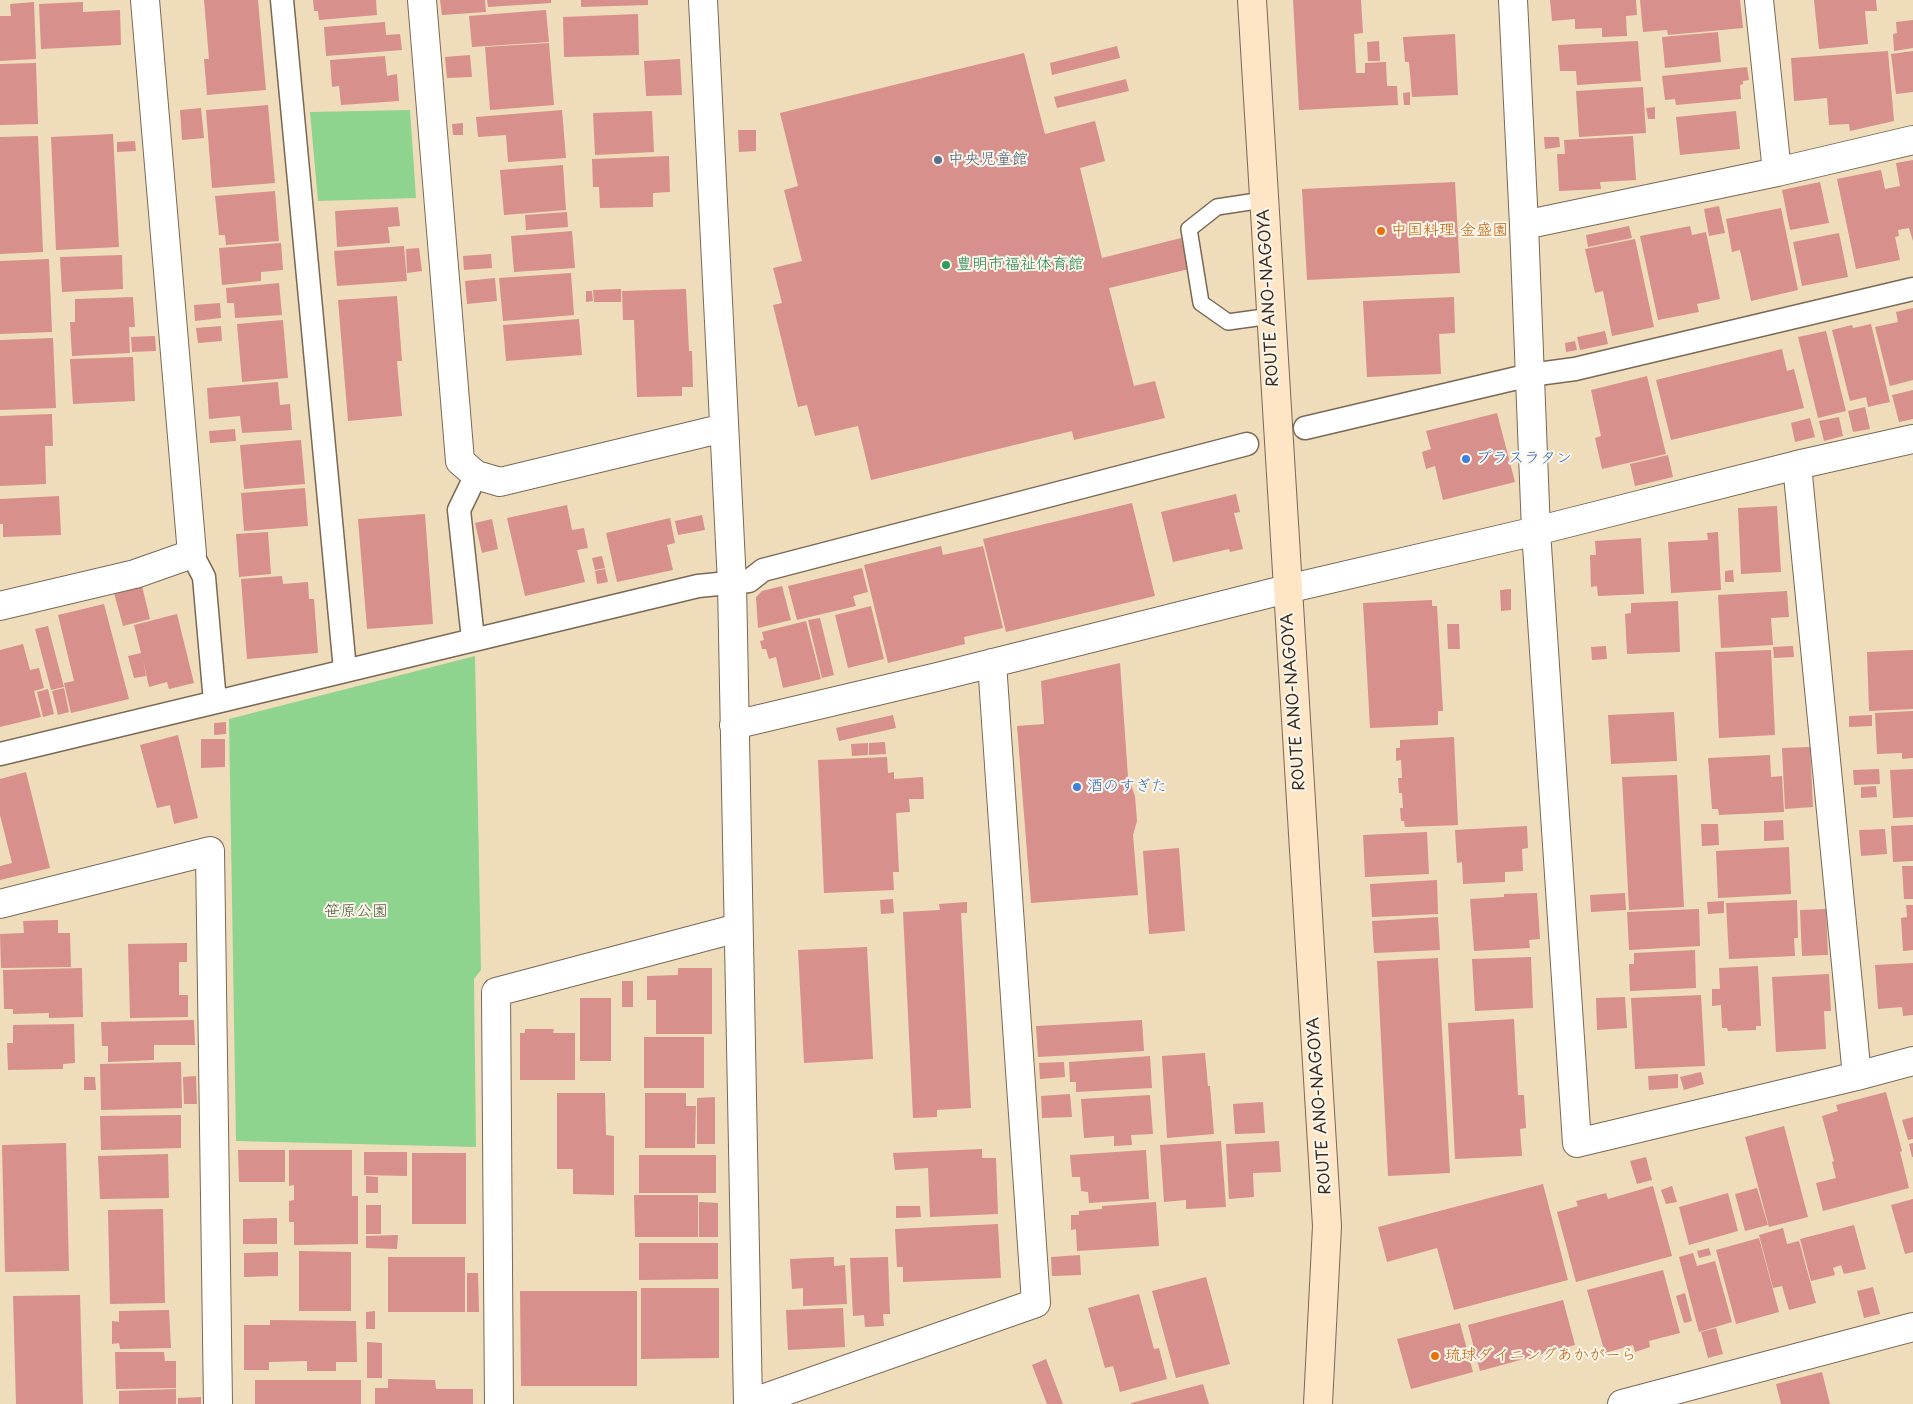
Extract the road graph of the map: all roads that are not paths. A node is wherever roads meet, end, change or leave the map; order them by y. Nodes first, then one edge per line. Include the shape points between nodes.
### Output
1 (145, 0) edge
2 (282, 0) edge
3 (422, 0) edge
4 (703, 0) edge
5 (1252, 0) edge
6 (1512, 0) edge
7 (1759, 0) edge
8 (1913, 140) edge
9 (1777, 172) junction
10 (1263, 200) junction
11 (1524, 225) junction
12 (1913, 289) edge
13 (1271, 316) junction
14 (1530, 375) junction
15 (724, 428) junction
16 (1305, 428) dead end
17 (1913, 439) edge
18 (1247, 444) dead end
19 (1797, 465) junction
20 (476, 475) junction
21 (1536, 531) junction
22 (192, 554) junction
23 (732, 583) junction
24 (1287, 589) junction
25 (0, 606) edge
26 (474, 639) junction
27 (992, 663) junction
28 (346, 670) junction
29 (215, 702) junction
30 (734, 725) junction
31 (0, 754) edge
32 (0, 904) edge
33 (738, 928) junction
34 (1913, 1061) edge
35 (1857, 1076) junction
36 (1913, 1326) edge
37 (218, 1404) edge
38 (499, 1404) edge
39 (748, 1404) edge
40 (1318, 1404) edge
41 (1622, 1404) edge

1 - 22 street
2 - 28 street
3 - 20 street via 460,461
4 - 15 street
5 - 10 main road, ROUTE ANO-NAGOYA
6 - 11 street
7 - 9 street
8 - 9 street
9 - 11 street
10 - 13 main road, ROUTE ANO-NAGOYA
10 - 13 lane via 1218,207 1189,229 1201,303 1228,322
11 - 14 street
12 - 14 street via 1575,369
13 - 24 main road, ROUTE ANO-NAGOYA
14 - 16 street
14 - 21 street
15 - 20 street via 500,482
15 - 23 street
17 - 19 street
18 - 23 street via 763,570 749,581
19 - 21 street
19 - 35 street
20 - 26 street via 458,510
21 - 24 street
21 - 35 street via 1577,1143
22 - 25 street via 135,574
22 - 29 street via 204,578
23 - 26 street via 698,586
23 - 30 street
24 - 27 street
24 - 40 main road, ROUTE ANO-NAGOYA via 1327,1226
26 - 28 street
27 - 30 street
27 - 39 street via 1036,1303
28 - 29 street
29 - 31 street
30 - 33 street
32 - 37 street via 210,851
33 - 38 street via 496,992
33 - 39 street
34 - 35 street
36 - 41 street

